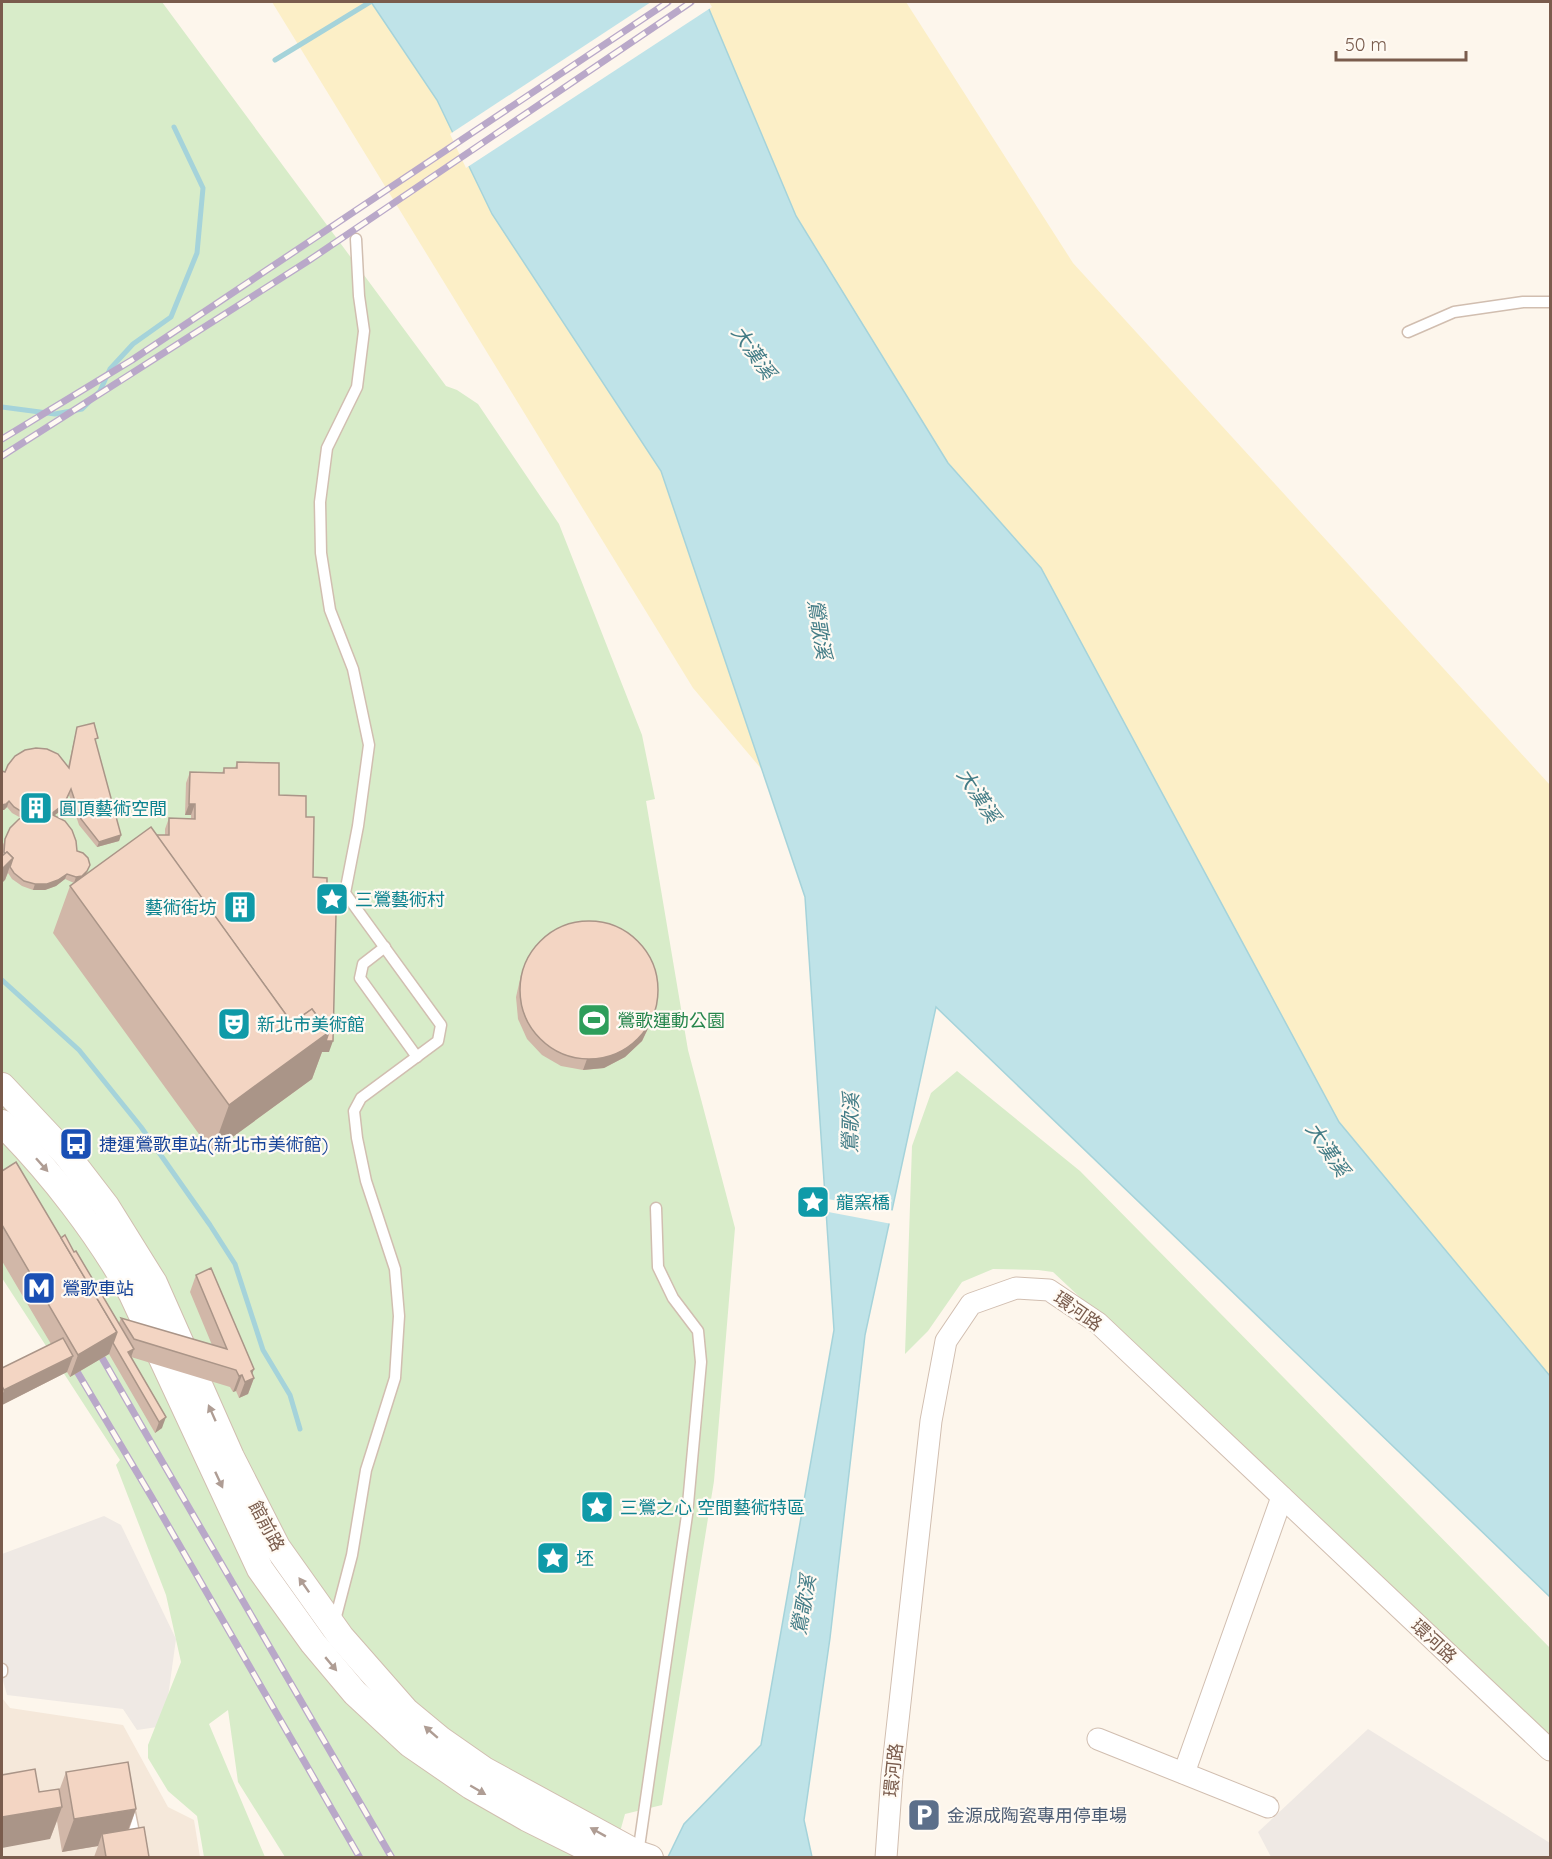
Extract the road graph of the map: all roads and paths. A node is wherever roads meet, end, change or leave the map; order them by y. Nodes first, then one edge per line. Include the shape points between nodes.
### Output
1 (356, 239) dead end
2 (1551, 302) edge
3 (1408, 332) dead end
4 (385, 947) junction
5 (417, 1057) junction
6 (2, 1086) edge
7 (2, 1123) edge
8 (656, 1208) dead end
9 (1282, 1497) junction
10 (333, 1627) junction
11 (1098, 1739) dead end
12 (1551, 1750) edge
13 (1184, 1773) junction
14 (127, 1802) edge
15 (1268, 1807) dead end
16 (641, 1856) edge
17 (139, 1857) edge
18 (607, 1857) edge
19 (886, 1857) edge

1 - 4 lane via 364,331 357,387 327,448 320,502 321,553 330,610 353,669 369,745 345,893
2 - 3 lane via 1454,312
4 - 5 lane via 441,1025 438,1041
4 - 5 lane via 363,964 360,978
5 - 10 lane via 361,1098 354,1111 366,1181 395,1269 399,1316 395,1378 366,1470 352,1555
10 -> 6 street, 館前路 via 276,1547 148,1273 106,1206 66,1154
7 -> 18 street, 館前路 via 45,1168 118,1269 260,1569 312,1643 355,1693 410,1744 471,1786
8 - 16 lane via 658,1267 673,1298 698,1331 701,1362 687,1515
9 - 12 street, 環河路
9 - 13 street
9 - 19 street, 環河路 via 1098,1323 1049,1290 1016,1288 971,1304 946,1341 931,1421
16 -> 10 street, 館前路 via 484,1770 441,1740 406,1711
11 - 13 street
13 - 15 street
14 - 17 lane

